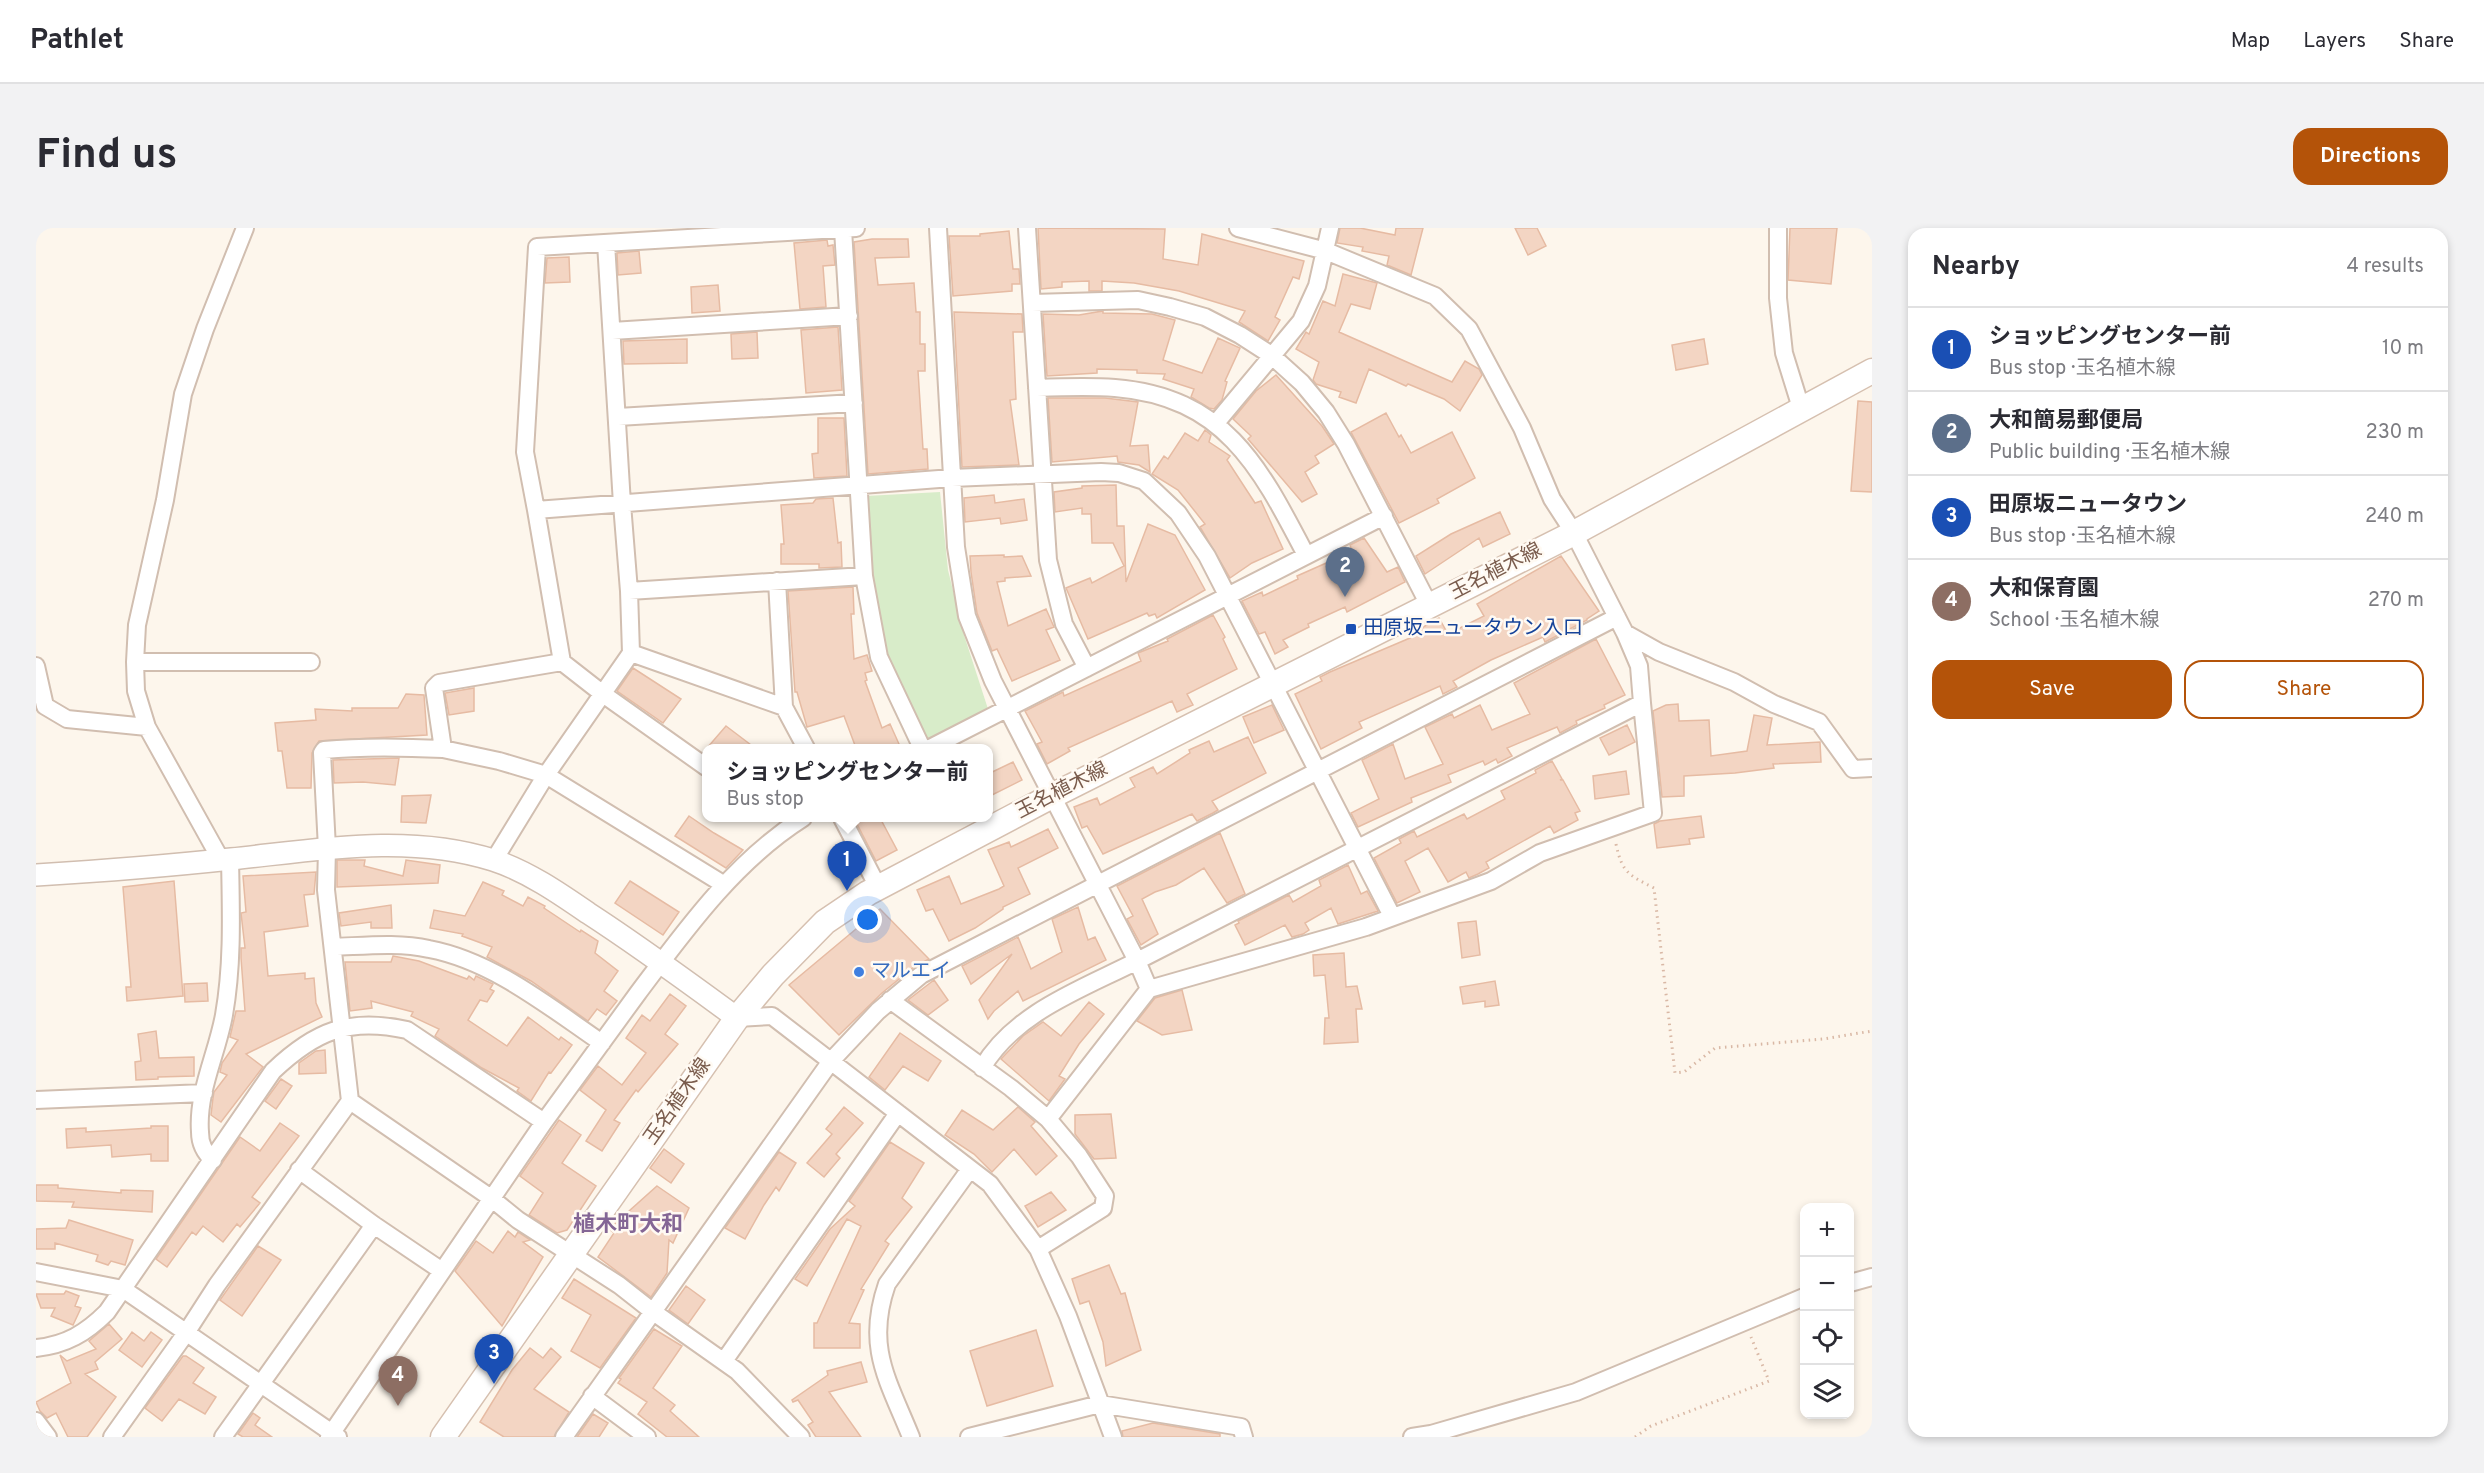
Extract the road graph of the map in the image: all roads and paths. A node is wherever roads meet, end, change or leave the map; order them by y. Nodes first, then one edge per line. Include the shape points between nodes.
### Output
1 (245, 228) edge
2 (938, 228) edge
3 (1027, 228) edge
4 (1238, 228) edge
5 (1330, 228) edge
6 (1778, 228) edge
7 (850, 229) edge
8 (606, 243) junction
9 (1326, 251) junction
10 (1032, 303) junction
11 (849, 316) junction
12 (612, 331) junction
13 (1271, 355) junction
14 (1872, 371) edge
15 (1037, 388) junction
16 (854, 403) junction
17 (1801, 408) junction
18 (618, 417) junction
19 (1216, 423) junction
20 (1043, 475) junction
21 (952, 478) junction
22 (859, 484) junction
23 (622, 504) junction
24 (536, 510) junction
25 (1384, 516) junction
26 (1574, 533) junction
27 (1306, 555) junction
28 (864, 576) junction
29 (777, 581) junction
30 (629, 591) junction
31 (1227, 595) junction
32 (1429, 605) junction
33 (1617, 617) junction
34 (1625, 633) junction
35 (631, 653) junction
36 (135, 662) junction
37 (311, 662) dead end
38 (562, 662) junction
39 (36, 666) edge
40 (1087, 668) junction
41 (1274, 684) junction
42 (603, 694) junction
43 (1642, 703) junction
44 (784, 707) junction
45 (1006, 710) junction
46 (147, 727) junction
47 (804, 744) edge
48 (920, 744) edge
49 (938, 744) edge
50 (443, 749) junction
51 (702, 764) edge
52 (1872, 768) edge
53 (1318, 771) junction
54 (546, 775) junction
55 (1052, 796) junction
56 (788, 822) edge
57 (844, 822) edge
58 (1615, 836) dead end
59 (1357, 847) junction
60 (327, 849) junction
61 (226, 860) junction
62 (494, 860) junction
63 (36, 875) edge
64 (723, 884) junction
65 (1098, 885) junction
66 (878, 887) junction
67 (1392, 916) junction
68 (333, 947) junction
69 (1137, 961) junction
70 (661, 962) junction
71 (1149, 990) junction
72 (890, 1000) junction
73 (737, 1018) junction
74 (342, 1027) junction
75 (1872, 1031) edge
76 (602, 1043) junction
77 (831, 1061) junction
78 (982, 1068) junction
79 (204, 1093) junction
80 (36, 1100) edge
81 (351, 1101) junction
82 (898, 1113) junction
83 (1048, 1119) junction
84 (544, 1122) junction
85 (213, 1160) junction
86 (970, 1169) junction
87 (299, 1170) junction
88 (491, 1198) junction
89 (374, 1225) junction
90 (1038, 1249) junction
91 (573, 1254) junction
92 (442, 1271) junction
93 (36, 1272) edge
94 (1872, 1277) edge
95 (1854, 1282) edge
96 (123, 1289) junction
97 (1800, 1299) edge
98 (652, 1311) junction
99 (1745, 1320) junction
100 (186, 1333) junction
101 (36, 1348) edge
102 (724, 1361) junction
103 (261, 1383) junction
104 (592, 1396) junction
105 (1100, 1404) junction
106 (36, 1421) edge
107 (333, 1436) edge
108 (48, 1437) edge
109 (112, 1437) edge
110 (223, 1437) edge
111 (443, 1437) edge
112 (564, 1437) edge
113 (648, 1437) edge
114 (801, 1437) edge
115 (911, 1437) edge
116 (969, 1437) edge
117 (1113, 1437) edge
118 (1244, 1437) edge
119 (1412, 1437) edge
120 (1635, 1437) edge

1 - 36 street via 183,394 165,500 137,625
2 - 21 street
3 - 10 street
4 - 9 street
5 - 9 street
6 - 17 street via 1778,298 1784,353
7 - 8 street
7 - 11 street
8 - 12 street
8 - 24 street via 537,247 525,452
9 - 13 street via 1317,286 1301,321
9 - 26 street via 1435,296 1469,329 1522,428 1552,500
10 - 13 street via 1138,300 1205,317
10 - 15 street
11 - 12 street
11 - 16 street
12 - 18 street
13 - 19 street
13 - 25 street via 1326,412
14 - 17 main road, 玉名植木線
15 - 19 street via 1115,388 1152,394 1185,405
15 - 20 street
16 - 18 street
16 - 22 street
17 - 26 main road, 玉名植木線
18 - 23 street
19 - 27 street via 1241,448 1276,499
20 - 21 street
20 - 31 street via 1119,473 1144,481 1178,513
20 - 40 street via 1048,560 1064,624
21 - 22 street
21 - 45 street via 956,547 967,616
22 - 23 street
22 - 28 street
23 - 24 street
23 - 30 street
24 - 38 street
25 - 27 street
25 - 32 street
26 - 32 main road, 玉名植木線
26 - 33 street
27 - 31 street
28 - 29 street
28 - 48 street via 879,657
29 - 30 street
29 - 44 street
30 - 35 street
31 - 40 street
31 - 41 street
32 - 41 main road, 玉名植木線
33 - 34 street
33 - 53 street
34 - 43 street via 1639,666
34 - 52 street via 1659,652 1819,722 1853,769
35 - 42 street
35 - 44 street
36 - 37 street
36 - 46 street via 136,691
38 - 42 street
38 - 50 street via 439,683 434,688
39 - 46 street via 45,706 66,719
40 - 45 street
41 - 53 street
41 - 55 main road, 玉名植木線
42 - 51 street
42 - 54 street
43 - 59 street
43 - 67 street via 1653,813 1540,853 1491,881
44 - 47 street
45 - 49 street
45 - 55 street
46 - 61 street
50 - 54 street
50 - 60 street via 392,746 324,750
53 - 59 street
53 - 65 street
54 - 62 street
54 - 64 street
55 - 65 street
55 - 66 main road, 玉名植木線
56 - 64 street
57 - 66 street
58 - 75 path via 1627,874 1654,888 1675,1073 1684,1072 1714,1048
59 - 67 street
59 - 69 street
60 - 61 street
60 - 62 street via 401,844
60 - 68 street via 326,890
61 - 63 street
61 - 79 street via 231,935 224,1016
62 - 70 street via 550,888
64 - 70 street
65 - 69 street
65 - 72 street via 921,975
66 - 73 main road, 玉名植木線 via 825,922
67 - 71 street
68 - 74 street
68 - 76 street via 396,945 458,956 526,992
69 - 71 street
69 - 78 street via 1040,1011 1010,1031
70 - 73 street
70 - 76 street
71 - 83 street
72 - 77 street
72 - 78 street
73 - 77 street via 772,1016
73 - 91 main road, 玉名植木線
74 - 81 street
74 - 84 street via 360,1024 407,1030
74 - 85 street via 294,1050 273,1071
76 - 84 street
77 - 82 street
77 - 98 street
78 - 83 street
79 - 80 street
79 - 85 street via 200,1132 204,1152
81 - 87 street
81 - 88 street
82 - 86 street
82 - 102 street
83 - 90 street via 1105,1196 1103,1208
84 - 88 street
85 - 96 street
86 - 90 street via 990,1185
86 - 115 street via 887,1284 880,1304 877,1340 881,1362
87 - 89 street
87 - 100 street
88 - 91 street
88 - 92 street
89 - 92 street
89 - 103 street
90 - 105 street
91 - 98 street
91 - 111 main road, 玉名植木線
92 - 107 street
93 - 96 street
94 - 95 street
96 - 100 street
96 - 101 street via 91,1328 54,1346
97 - 99 street
98 - 102 street
98 - 104 street
99 - 119 street via 1576,1392
99 - 120 path via 1768,1382 1651,1426
100 - 103 street
100 - 109 street
102 - 114 street
103 - 107 street
103 - 110 street
104 - 112 street
104 - 113 street
105 - 116 street
105 - 117 street
105 - 118 street via 1241,1427
106 - 108 street

